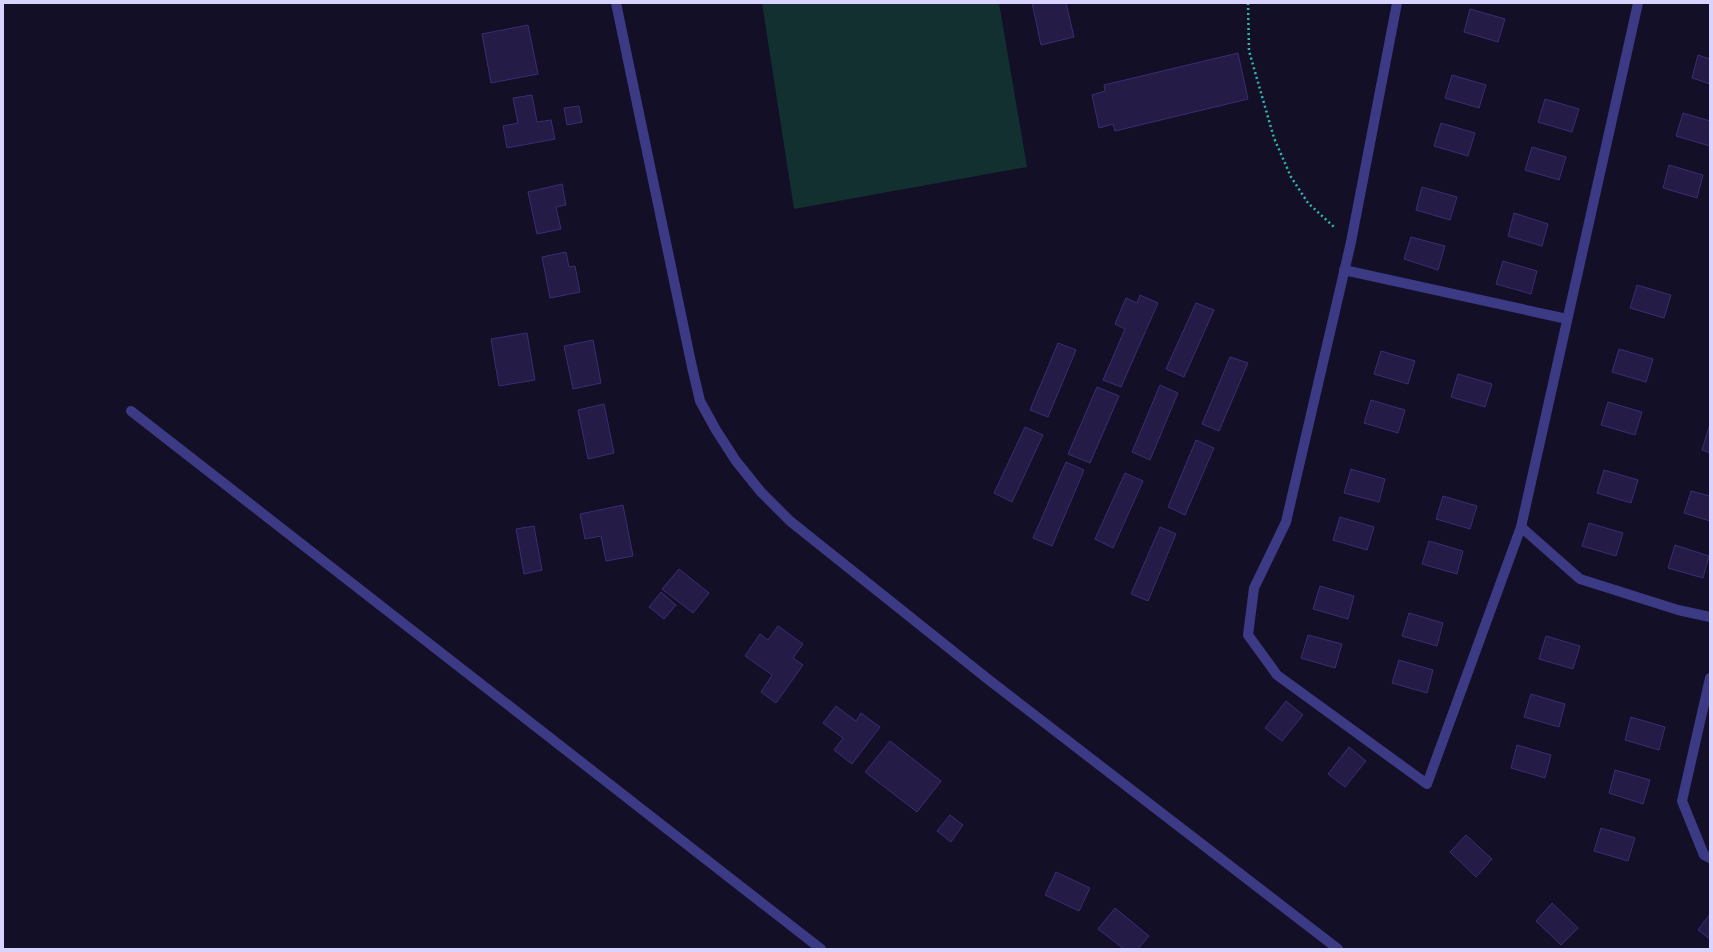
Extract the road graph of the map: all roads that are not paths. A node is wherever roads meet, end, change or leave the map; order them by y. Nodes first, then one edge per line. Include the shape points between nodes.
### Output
1 (616, 3) edge
2 (1397, 3) edge
3 (1638, 3) edge
4 (1344, 270) junction
5 (1567, 319) junction
6 (131, 411) dead end
7 (1521, 527) junction
8 (1710, 616) edge
9 (1710, 678) edge
10 (1710, 858) edge
11 (821, 949) edge
12 (1338, 949) edge

1 - 12 street via 700,401 736,461 761,492 790,521 989,680
2 - 4 street
3 - 5 street
4 - 5 street
4 - 7 street via 1286,522 1254,588 1248,635 1277,675 1427,784
5 - 7 street
6 - 11 street
7 - 8 street via 1580,579 1678,610
9 - 10 street via 1682,801 1704,855

